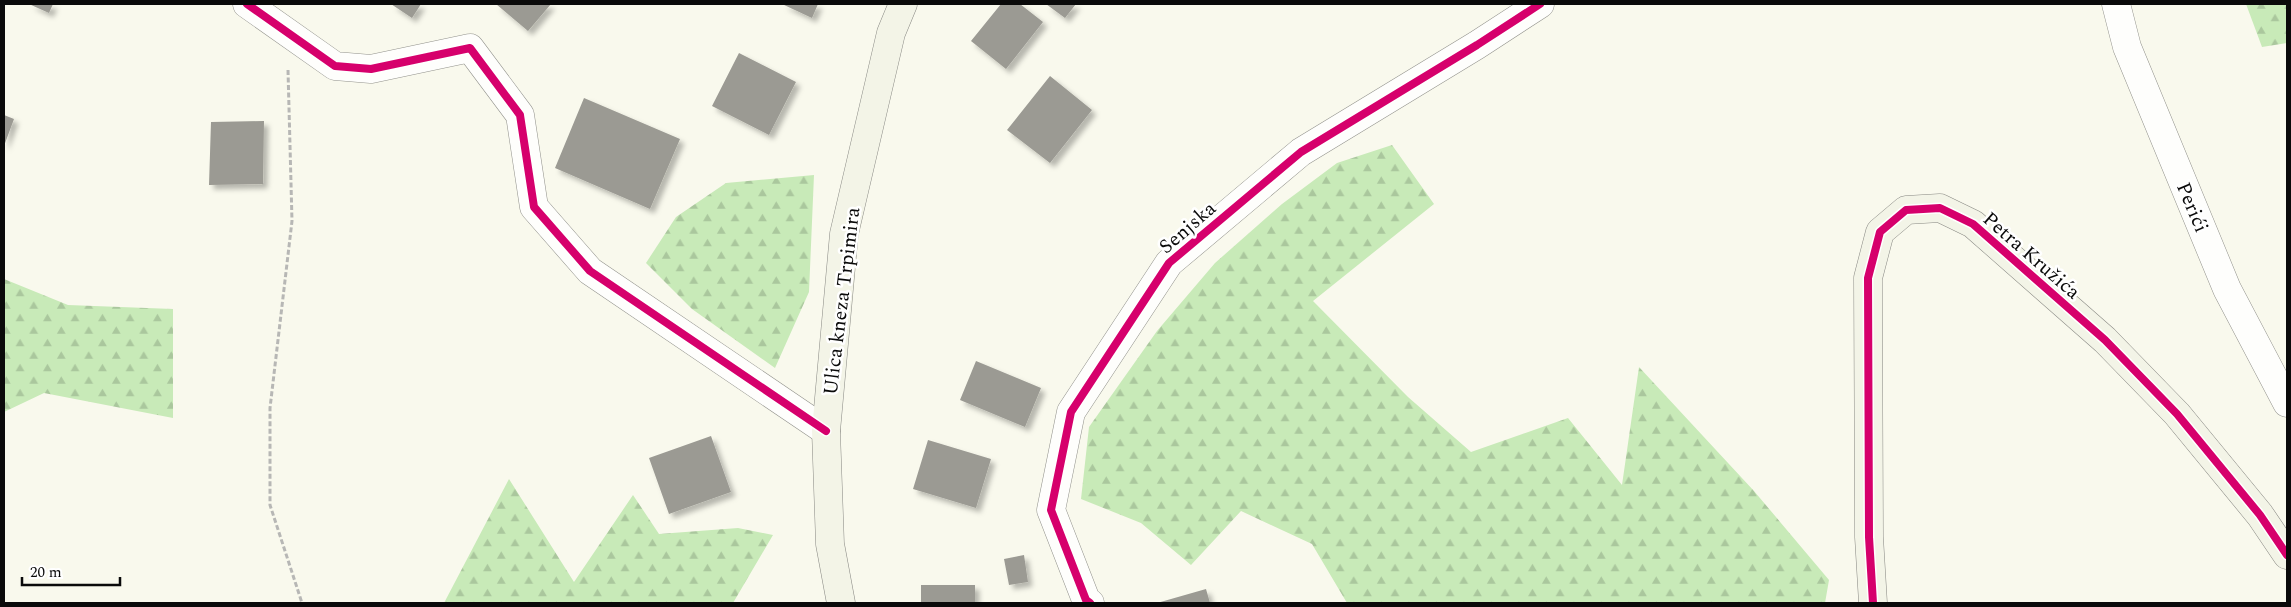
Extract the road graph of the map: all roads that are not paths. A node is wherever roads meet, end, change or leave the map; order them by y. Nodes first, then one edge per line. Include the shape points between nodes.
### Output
1 (247, 4) edge
2 (903, 4) edge
3 (1540, 4) edge
4 (2107, 4) edge
5 (2116, 4) edge
6 (2127, 47) junction
7 (2287, 403) edge
8 (826, 431) junction
9 (2287, 555) edge
10 (841, 603) edge
11 (1090, 603) edge
12 (1873, 603) edge

1 - 8 street via 336,66 371,69 470,48 520,115 534,207 590,272
2 - 8 street, Ulica kneza Trpimira via 891,33 844,234
3 - 11 street, Senjska via 1301,152 1168,263 1071,412 1051,510 1086,600
4 - 6 street
5 - 6 street, Perići
6 - 7 street, Perići via 2227,289
8 - 10 street, Ulica kneza Trpimira via 830,544
9 - 12 street, Petra Kružića via 2260,515 2177,414 2105,340 1973,224 1940,208 1906,210 1880,232 1868,278 1869,537

